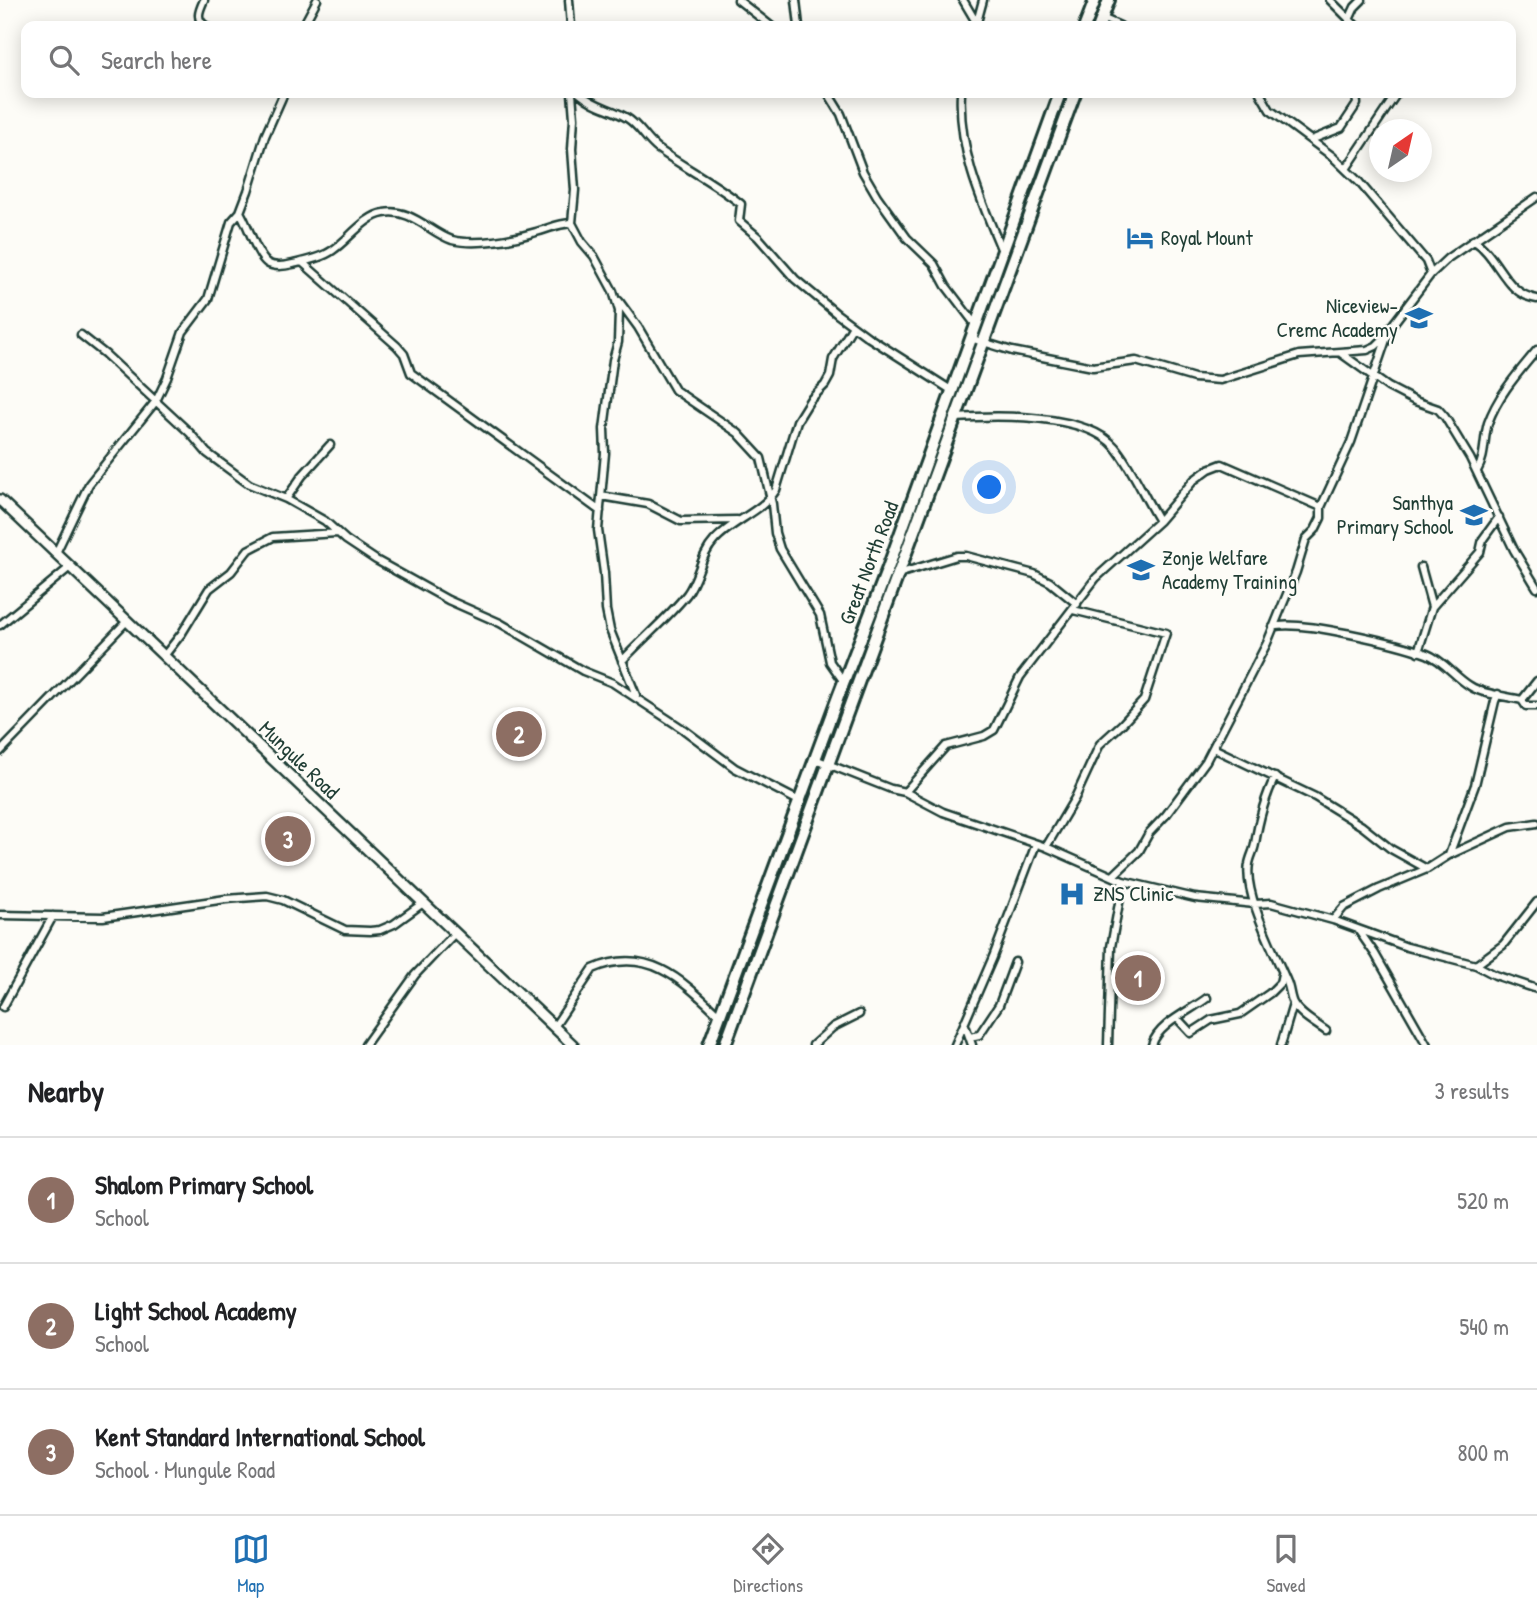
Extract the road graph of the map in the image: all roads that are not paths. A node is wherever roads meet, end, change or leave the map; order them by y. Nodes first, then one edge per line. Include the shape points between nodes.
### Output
1 (204, 0) edge
2 (317, 0) edge
3 (569, 0) edge
4 (738, 0) edge
5 (796, 0) edge
6 (963, 0) edge
7 (984, 0) edge
8 (1095, 0) edge
9 (1109, 0) edge
10 (1330, 0) edge
11 (1362, 0) edge
12 (1349, 20) joint
13 (200, 21) edge
14 (306, 21) edge
15 (572, 21) edge
16 (765, 21) edge
17 (798, 21) edge
18 (974, 21) edge
19 (977, 21) edge
20 (1087, 21) edge
21 (1101, 21) edge
22 (282, 98) edge
23 (572, 98) edge
24 (585, 98) edge
25 (831, 98) edge
26 (961, 98) edge
27 (1058, 98) edge
28 (1073, 98) edge
29 (1263, 98) edge
30 (1356, 98) edge
31 (1394, 98) edge
32 (1311, 141) junction
33 (1346, 169) junction
34 (1537, 197) edge
35 (240, 212) junction
36 (572, 223) junction
37 (1473, 240) junction
38 (1002, 251) junction
39 (302, 262) junction
40 (1432, 274) junction
41 (1537, 299) edge
42 (617, 300) junction
43 (975, 324) junction
44 (852, 326) junction
45 (81, 335) dead end
46 (1387, 335) junction
47 (970, 338) junction
48 (983, 343) junction
49 (1537, 350) edge
50 (1339, 353) junction
51 (1375, 375) junction
52 (951, 390) junction
53 (156, 401) junction
54 (956, 418) junction
55 (330, 445) dead end
56 (1477, 471) junction
57 (601, 496) junction
58 (286, 499) junction
59 (770, 499) junction
60 (0, 500) edge
61 (1321, 507) junction
62 (600, 511) junction
63 (1499, 517) junction
64 (738, 520) junction
65 (1159, 521) junction
66 (337, 533) junction
67 (56, 553) junction
68 (70, 566) junction
69 (1421, 568) dead end
70 (898, 574) junction
71 (1537, 588) edge
72 (1075, 607) junction
73 (1432, 607) junction
74 (127, 621) junction
75 (0, 625) edge
76 (1273, 627) junction
77 (1418, 652) junction
78 (164, 656) junction
79 (622, 661) junction
80 (1537, 681) edge
81 (844, 682) junction
82 (1498, 694) junction
83 (637, 697) junction
84 (1522, 700) junction
85 (1537, 706) edge
86 (1213, 748) junction
87 (0, 752) edge
88 (815, 759) junction
89 (828, 764) junction
90 (1275, 776) junction
91 (905, 792) junction
92 (799, 802) junction
93 (1537, 823) edge
94 (1036, 844) junction
95 (1046, 846) junction
96 (1450, 855) junction
97 (1427, 869) junction
98 (1113, 876) junction
99 (1123, 881) junction
100 (1537, 902) edge
101 (424, 903) junction
102 (1255, 904) junction
103 (0, 915) edge
104 (53, 916) junction
105 (1333, 920) junction
106 (1358, 929) junction
107 (455, 933) junction
108 (1015, 962) dead end
109 (1476, 965) junction
110 (1282, 974) junction
111 (1537, 989) edge
112 (1207, 998) dead end
113 (1293, 1004) junction
114 (3, 1007) dead end
115 (859, 1014) dead end
116 (720, 1016) junction
117 (1177, 1018) junction
118 (965, 1025) junction
119 (554, 1027) junction
120 (1326, 1031) dead end
121 (971, 1041) edge
122 (1424, 1043) edge
123 (365, 1045) edge
124 (573, 1045) edge
125 (709, 1045) edge
126 (725, 1045) edge
127 (813, 1045) edge
128 (955, 1045) edge
129 (1108, 1045) edge
130 (1152, 1045) edge
131 (1281, 1045) edge

1 - 13 street
2 - 14 street
3 - 15 street
4 - 16 street
5 - 17 street
6 - 18 street
7 - 19 street
8 - 20 highway
9 - 21 highway
10 - 12 street
11 - 12 street
22 - 35 street
23 - 36 street
24 - 44 street via 631,120 646,140 741,204 742,224 795,279
25 - 43 street via 877,197
26 - 38 street via 965,149
27 - 38 highway, Great North Road
28 - 48 highway, Great North Road
29 - 32 street via 1270,110
30 - 32 street via 1341,128
31 - 33 street
32 - 33 street
33 - 40 street via 1426,261
34 - 37 street
35 - 39 street via 268,264
35 - 53 street via 231,222 208,299 183,332
36 - 39 street via 556,223 511,239 467,241 453,240 399,212 382,213 332,251
36 - 42 street
37 - 40 street
37 - 41 street via 1519,294
38 - 43 highway, Great North Road
39 - 62 street via 397,346 411,373
40 - 46 street
42 - 57 street via 620,327 604,429
42 - 59 street via 675,390 738,433 757,452 765,467
43 - 47 highway, Great North Road
44 - 52 street
44 - 59 street via 833,359 825,385 797,421
45 - 53 street
46 - 50 street via 1367,350
46 - 51 street
47 - 48 street
47 - 52 highway, Great North Road
48 - 50 street via 1093,367 1146,362 1208,381 1299,355
48 - 54 highway, Great North Road
49 - 56 street via 1495,406
50 - 51 street
51 - 56 street via 1403,395 1438,409
51 - 61 street
52 - 81 highway, Great North Road
53 - 58 street via 235,474
53 - 67 street via 89,484
54 - 65 street via 995,415 1072,424 1098,434 1119,453
54 - 70 highway, Great North Road
55 - 58 street
56 - 63 street
57 - 62 street
57 - 64 street via 648,504 681,521
58 - 66 street
59 - 64 street
59 - 81 street via 780,549 820,615 830,662
60 - 67 street, Mungule Road
61 - 65 street via 1222,464 1194,480
61 - 76 street via 1321,518 1306,539
62 - 79 street via 598,538 606,610
63 - 71 street
63 - 73 street via 1483,539 1480,552
64 - 79 street via 708,549 688,593
65 - 72 street via 1096,578
66 - 78 street via 273,537 248,550 209,589
66 - 83 street via 448,600
67 - 68 street, Mungule Road
68 - 74 street, Mungule Road
68 - 75 street
69 - 73 street
70 - 72 street via 966,555 1034,574 1050,582
70 - 89 highway, Great North Road
72 - 91 street via 1020,677 994,730 946,746
72 - 95 street via 1166,632 1144,700 1100,744
73 - 77 street
74 - 78 street, Mungule Road
74 - 87 street
76 - 77 street via 1355,636
76 - 86 street
77 - 82 street via 1433,656 1477,690
78 - 101 street, Mungule Road
79 - 83 street
80 - 84 street
81 - 88 highway, Great North Road
82 - 84 street
82 - 96 street via 1475,785
83 - 92 street via 735,768
84 - 85 street via 1525,706
86 - 90 street
86 - 98 street via 1139,851
88 - 89 street
88 - 92 highway, Great North Road
89 - 91 street
89 - 126 highway, Great North Road
90 - 97 street
90 - 102 street via 1248,866
91 - 94 street via 943,812
92 - 116 highway, Great North Road
93 - 96 street via 1510,827
94 - 95 street
94 - 118 street
95 - 98 street
96 - 97 street
97 - 105 street via 1379,888 1344,907
98 - 99 street
99 - 102 street via 1195,898
99 - 129 street via 1111,947
100 - 109 street via 1503,944
101 - 104 street via 394,924 370,931 345,930 267,896 103,916
101 - 107 street, Mungule Road
102 - 105 street via 1271,903
102 - 110 street
103 - 104 street
104 - 114 street
105 - 106 street
106 - 109 street
106 - 122 street
107 - 119 street, Mungule Road
107 - 123 street via 415,975
108 - 121 street via 999,1005
109 - 111 street
110 - 113 street
110 - 117 street via 1270,993 1240,1014 1210,1020 1191,1033
112 - 117 street
113 - 120 street
113 - 131 street
115 - 127 street via 833,1027
116 - 119 street via 674,975 658,966 630,962 593,969
116 - 125 highway, Great North Road
117 - 130 street
118 - 121 street
118 - 128 street
119 - 124 street, Mungule Road

